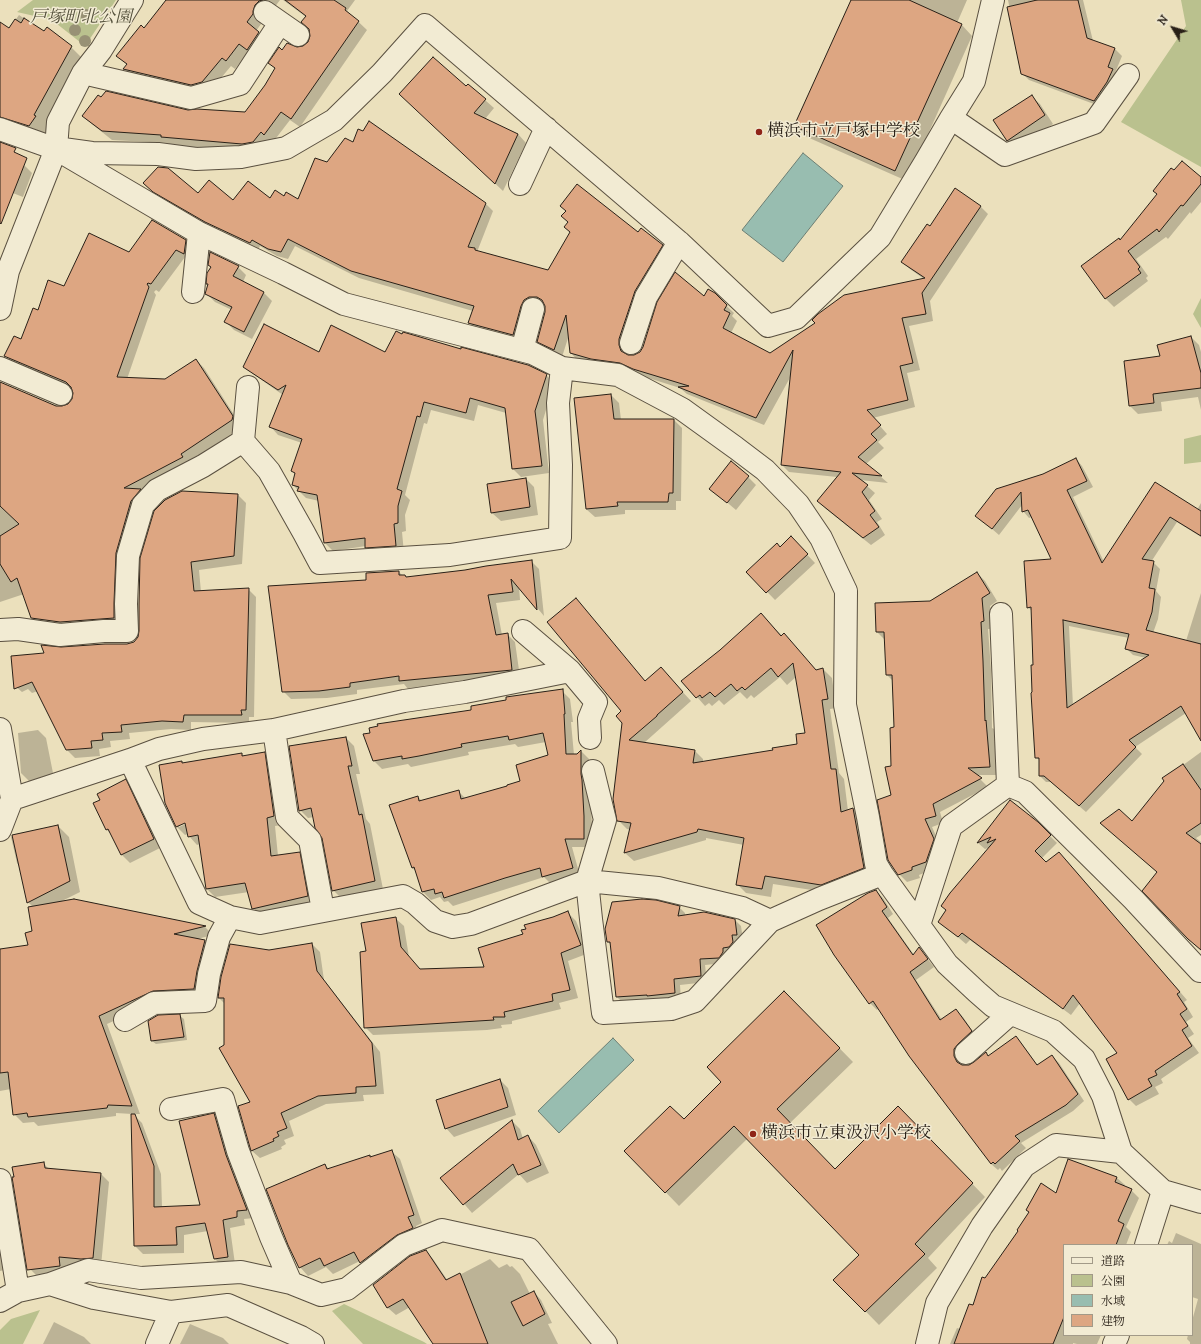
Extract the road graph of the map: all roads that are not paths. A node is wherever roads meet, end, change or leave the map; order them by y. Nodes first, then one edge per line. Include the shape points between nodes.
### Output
1 (132, 0) edge
2 (993, 0) edge
3 (298, 36) dead end
4 (83, 73) junction
5 (1128, 75) dead end
6 (950, 118) junction
7 (546, 128) junction
8 (0, 129) edge
9 (56, 149) junction
10 (520, 184) dead end
11 (199, 232) junction
12 (679, 242) junction
13 (193, 292) dead end
14 (533, 309) dead end
15 (0, 310) edge
16 (631, 343) dead end
17 (522, 350) junction
18 (0, 368) edge
19 (562, 368) junction
20 (248, 387) dead end
21 (61, 394) dead end
22 (243, 442) junction
23 (1001, 614) dead end
24 (0, 630) edge
25 (523, 631) dead end
26 (570, 671) junction
27 (0, 729) edge
28 (274, 730) junction
29 (590, 738) dead end
30 (130, 760) junction
31 (593, 772) dead end
32 (1008, 785) junction
33 (12, 799) junction
34 (0, 830) edge
35 (882, 874) junction
36 (587, 881) junction
37 (323, 910) junction
38 (230, 917) junction
39 (770, 921) junction
40 (919, 925) junction
41 (1201, 971) edge
42 (1010, 1014) junction
43 (125, 1020) dead end
44 (966, 1053) dead end
45 (171, 1108) dead end
46 (1121, 1152) junction
47 (0, 1180) edge
48 (1163, 1191) junction
49 (1201, 1202) edge
50 (1146, 1244) edge
51 (291, 1283) junction
52 (50, 1284) junction
53 (9, 1296) edge
54 (172, 1312) junction
55 (304, 1342) edge
56 (157, 1344) edge
57 (606, 1344) edge
58 (927, 1344) edge

1 - 4 street via 101,50
2 - 6 street via 974,81
3 - 4 street via 272,18 240,84 191,98
4 - 9 street via 58,122
5 - 6 street via 1094,123 1005,155
6 - 12 street via 880,237 796,318 768,326
7 - 9 street via 425,25 382,73 334,120 286,148 241,157 196,159 158,154 92,153
7 - 10 street
7 - 12 street
8 - 9 street
9 - 11 street
9 - 15 street via 8,271
11 - 13 street
11 - 17 street via 344,304
12 - 16 street via 646,297
14 - 17 street
17 - 19 street
18 - 21 street
19 - 22 street via 558,403 561,465 560,538 450,555 320,563 269,471
19 - 35 street via 618,375 682,409 765,470 798,504 821,538 846,591 845,705 876,864
20 - 22 street
22 - 24 street via 157,490 143,505 128,556 127,631 60,635 18,629
23 - 32 street
25 - 26 street
26 - 28 street via 404,701
26 - 29 street via 596,702 589,719
27 - 33 street
28 - 30 street via 203,739 159,749
28 - 37 street via 287,817 310,840
30 - 33 street
30 - 38 street via 199,903
31 - 36 street via 605,820
32 - 40 street via 951,826
32 - 41 street via 1025,792 1134,900
33 - 34 street
35 - 39 street
35 - 40 street
36 - 37 street via 471,924 453,927 435,921 415,902 402,896
36 - 39 street via 658,888 742,908
36 - 39 street via 603,1013 671,1009 695,1001
37 - 38 street via 260,923
38 - 43 street via 219,937 205,1001 154,1003
40 - 42 street via 947,964 993,1006
42 - 44 street
42 - 46 street via 1053,1031 1084,1059 1103,1096
45 - 51 street via 223,1100 238,1151
46 - 48 street
46 - 58 street via 1056,1145 1024,1166 982,1226 937,1303
47 - 53 street
48 - 49 street
48 - 50 street
51 - 52 street via 241,1272 141,1278 88,1270
51 - 57 street via 321,1295 347,1289 404,1245 442,1230 529,1250
52 - 53 street
52 - 54 street via 94,1298
54 - 55 street via 228,1305
54 - 56 street

